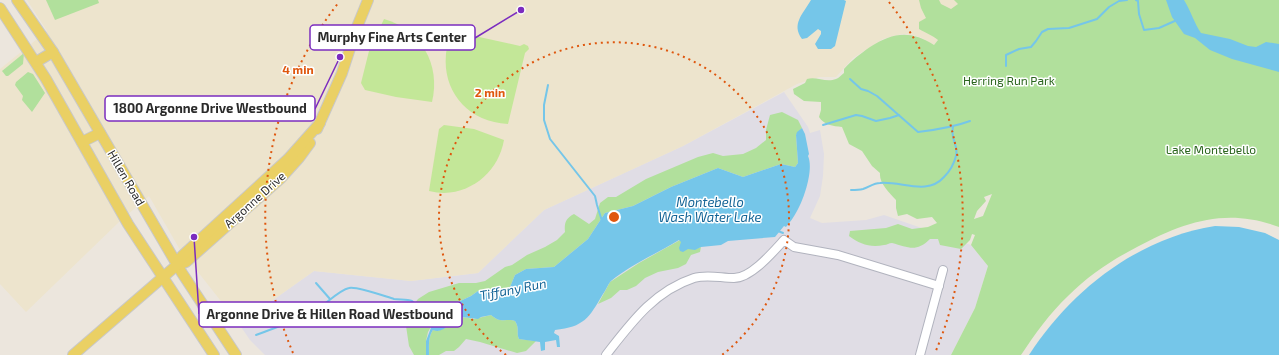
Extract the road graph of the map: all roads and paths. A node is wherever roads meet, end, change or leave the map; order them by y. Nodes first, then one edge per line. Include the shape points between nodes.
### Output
1 (17, 0) edge
2 (368, 0) edge
3 (0, 8) edge
4 (53, 52) junction
5 (36, 62) junction
6 (100, 133) junction
7 (82, 142) junction
8 (177, 265) junction
9 (943, 270) dead end
10 (162, 277) junction
11 (939, 286) junction
12 (231, 353) edge
13 (73, 355) edge
14 (214, 355) edge
15 (606, 355) edge
16 (920, 355) edge

1 - 4 main road, Hillen Road
2 - 8 main road, Argonne Drive via 342,73 320,123 288,159 182,256
3 - 5 main road, Hillen Road
4 - 5 main road
4 - 6 main road, Hillen Road
5 - 7 main road, Hillen Road
6 - 7 main road
6 - 8 main road, Hillen Road
7 - 10 main road, Hillen Road via 128,224
8 - 10 main road, Argonne Drive
8 - 12 main road, Hillen Road
9 - 11 street
10 - 13 main road, Argonne Drive
10 - 14 main road, Hillen Road
11 - 15 street via 838,255 794,247 784,240 755,268 740,278 699,277 662,294 640,312
11 - 16 street

